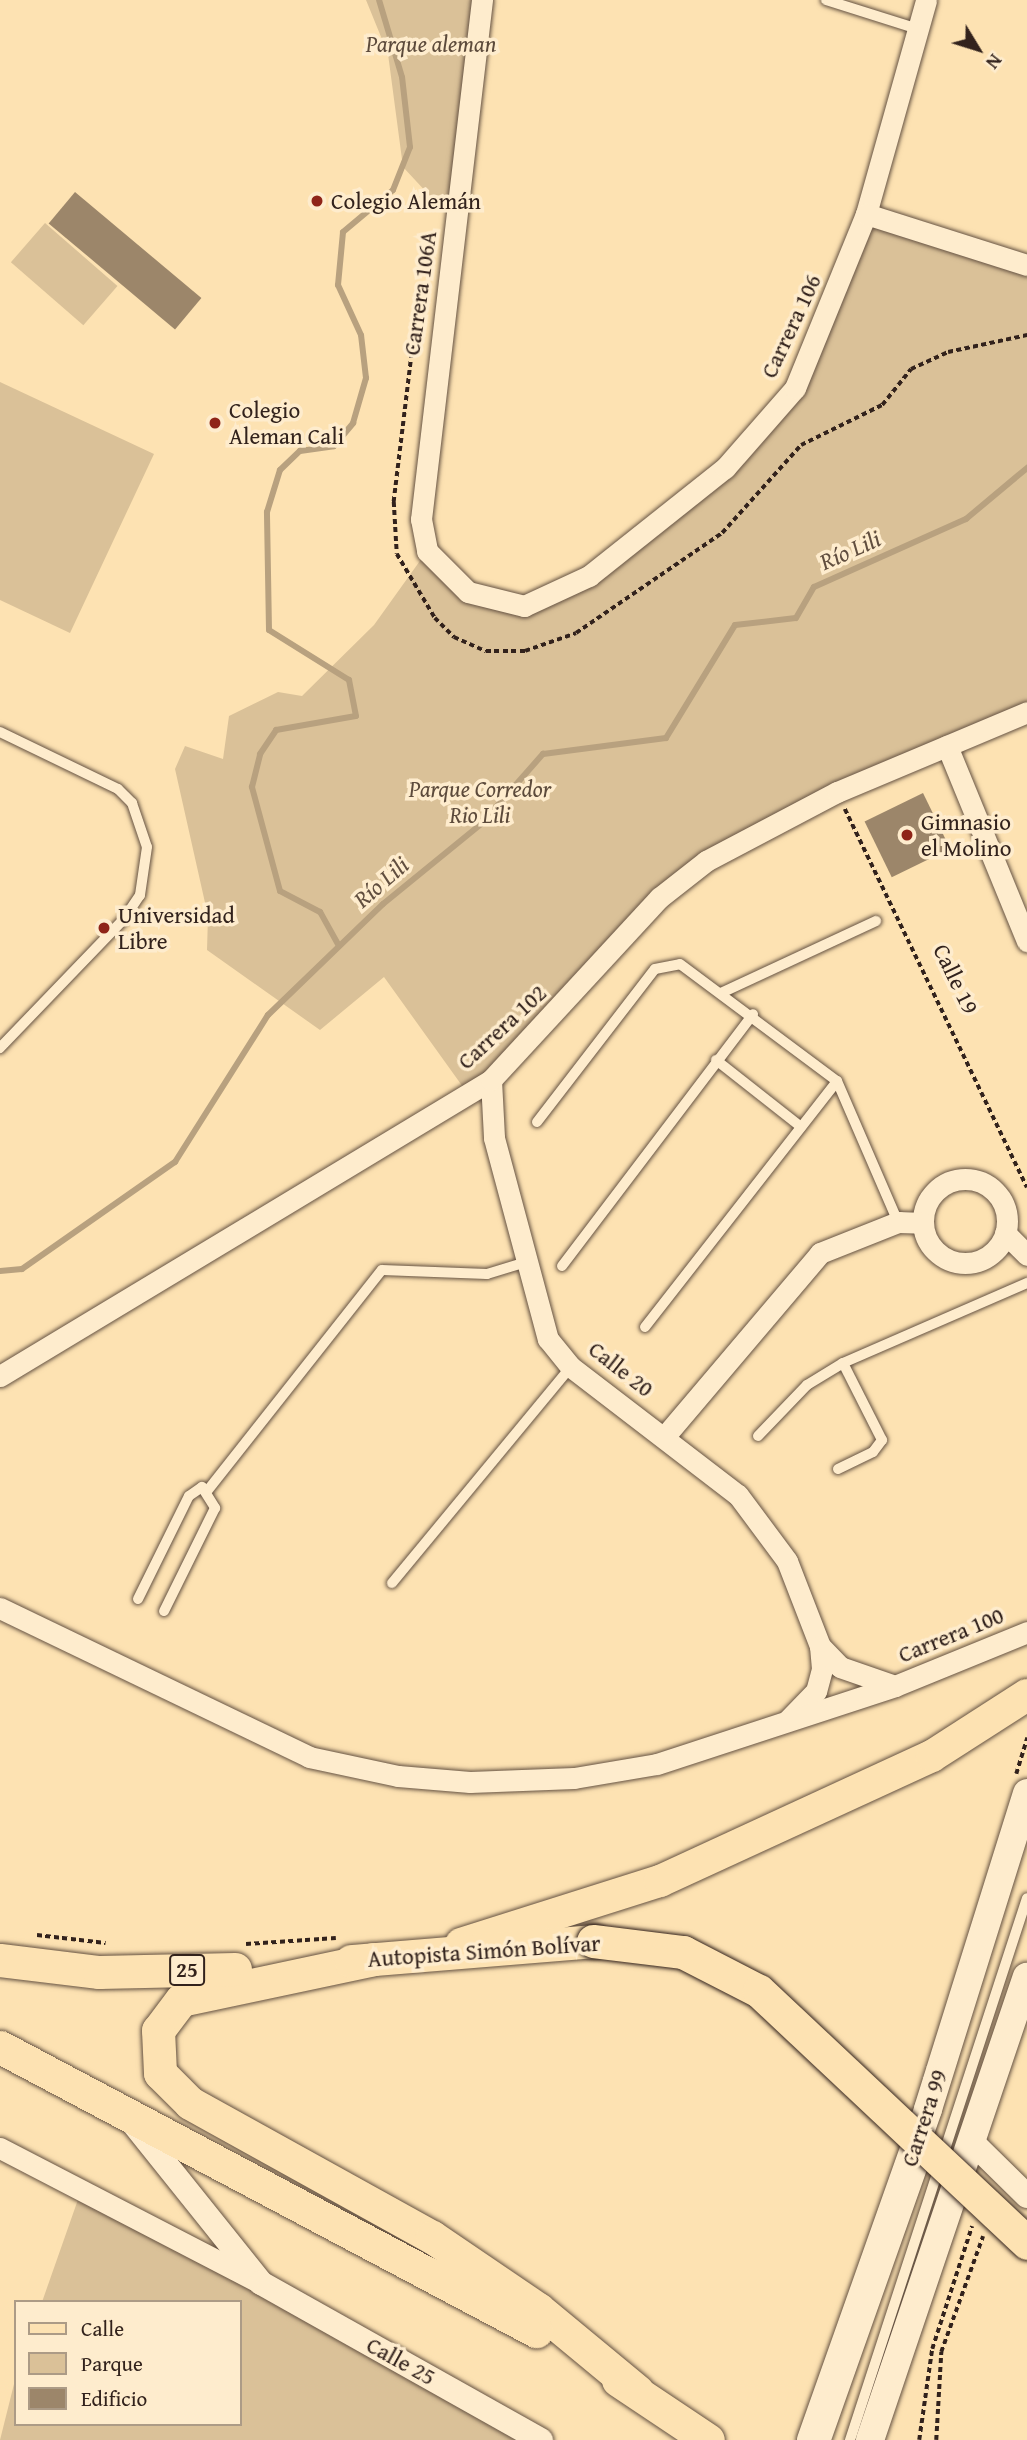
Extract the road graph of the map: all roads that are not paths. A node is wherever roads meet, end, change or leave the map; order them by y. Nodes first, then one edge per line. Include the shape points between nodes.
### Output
1 (482, 0) edge
2 (825, 0) edge
3 (926, 0) edge
4 (918, 29) junction
5 (866, 214) junction
6 (1027, 265) edge
7 (427, 551) joint
8 (1027, 712) edge
9 (0, 732) edge
10 (947, 746) junction
11 (1021, 914) edge
12 (876, 921) dead end
13 (1027, 941) edge
14 (721, 993) junction
15 (753, 1014) junction
16 (0, 1048) edge
17 (716, 1060) junction
18 (491, 1080) junction
19 (837, 1081) junction
20 (537, 1122) dead end
21 (801, 1127) junction
22 (898, 1222) junction
23 (923, 1223) junction
24 (1004, 1233) junction
25 (1027, 1255) edge
26 (526, 1262) junction
27 (562, 1266) dead end
28 (1027, 1283) edge
29 (645, 1327) dead end
30 (843, 1363) junction
31 (571, 1367) junction
32 (0, 1376) edge
33 (665, 1436) junction
34 (758, 1436) dead end
35 (838, 1469) dead end
36 (208, 1490) junction
37 (392, 1583) dead end
38 (138, 1598) dead end
39 (0, 1608) edge
40 (164, 1611) dead end
41 (1027, 1632) edge
42 (820, 1646) junction
43 (895, 1686) junction
44 (1027, 1695) edge
45 (784, 1724) junction
46 (1027, 1793) edge
47 (1027, 1834) edge
48 (1027, 1898) edge
49 (445, 1949) junction
50 (374, 1959) junction
51 (0, 1960) edge
52 (1027, 1977) edge
53 (0, 2047) edge
54 (133, 2123) junction
55 (972, 2142) junction
56 (0, 2148) edge
57 (1027, 2196) edge
58 (1027, 2243) edge
59 (261, 2284) junction
60 (637, 2391) junction
61 (531, 2437) edge
62 (708, 2440) edge
63 (811, 2440) edge
64 (826, 2440) edge
65 (850, 2440) edge
66 (870, 2440) edge

1 - 7 street, Carrera 106A via 421,519
2 - 4 lane
3 - 4 street, Carrera 106
4 - 5 street, Carrera 106
5 - 6 street
5 - 7 street, Carrera 106 via 819,341 762,432 589,576 546,600 498,604 468,592
8 - 10 street, Carrera 102
9 - 16 lane via 118,789 132,803 147,847 140,895 123,920
10 - 11 street
10 - 18 street, Carrera 102 via 837,792 706,861 659,898
11 - 13 street
12 - 14 lane
14 - 15 lane
14 - 20 lane via 680,964 655,968
15 - 17 lane
15 - 19 lane
17 - 21 lane
17 - 27 lane
18 - 26 street, Calle 20 via 494,1138
18 - 32 street, Carrera 102
19 - 21 lane
19 - 22 lane
21 - 29 lane
22 - 23 street
22 - 33 street via 820,1253
23 - 24 street via 938,1253 959,1262 982,1259
23 - 24 street via 932,1195 949,1182 970,1179 996,1192 1007,1219
24 - 25 street
26 - 31 street, Calle 20 via 548,1339
26 - 36 lane via 487,1274 382,1270
28 - 30 lane
30 - 34 lane via 807,1385
30 - 35 lane via 882,1440 873,1452
31 - 33 street, Calle 20
31 - 37 lane
33 - 42 street, Calle 20 via 766,1526
36 - 38 lane via 189,1496
36 - 40 lane via 215,1508
39 - 45 street, Carrera 100 via 309,1757 398,1776 470,1782 574,1778 657,1764
41 - 43 street, Carrera 100
42 - 43 street, Calle 20 via 840,1667
42 - 45 street, Calle 20 via 816,1691
43 - 45 street, Carrera 100
44 - 49 main road via 932,1756 660,1881
46 - 63 main road, Carrera 99 via 928,2109
47 - 64 lane via 939,2118
48 - 65 lane
49 - 50 highway, Autopista Simón Bolívar / 25
49 - 58 highway, Autopista Simón Bolívar, bridge via 593,1941 683,1952 750,1984
50 - 51 highway, Autopista Simón Bolívar / 25 via 99,1972
50 - 60 highway via 195,1993 169,2010 156,2036 160,2073 179,2095 442,2244 538,2309
52 - 55 main road
53 - 54 highway
54 - 59 street, Calle 25
54 - 60 highway via 300,2207
55 - 57 street
55 - 66 main road
56 - 59 street, Calle 25
59 - 61 street, Calle 25
60 - 62 highway

